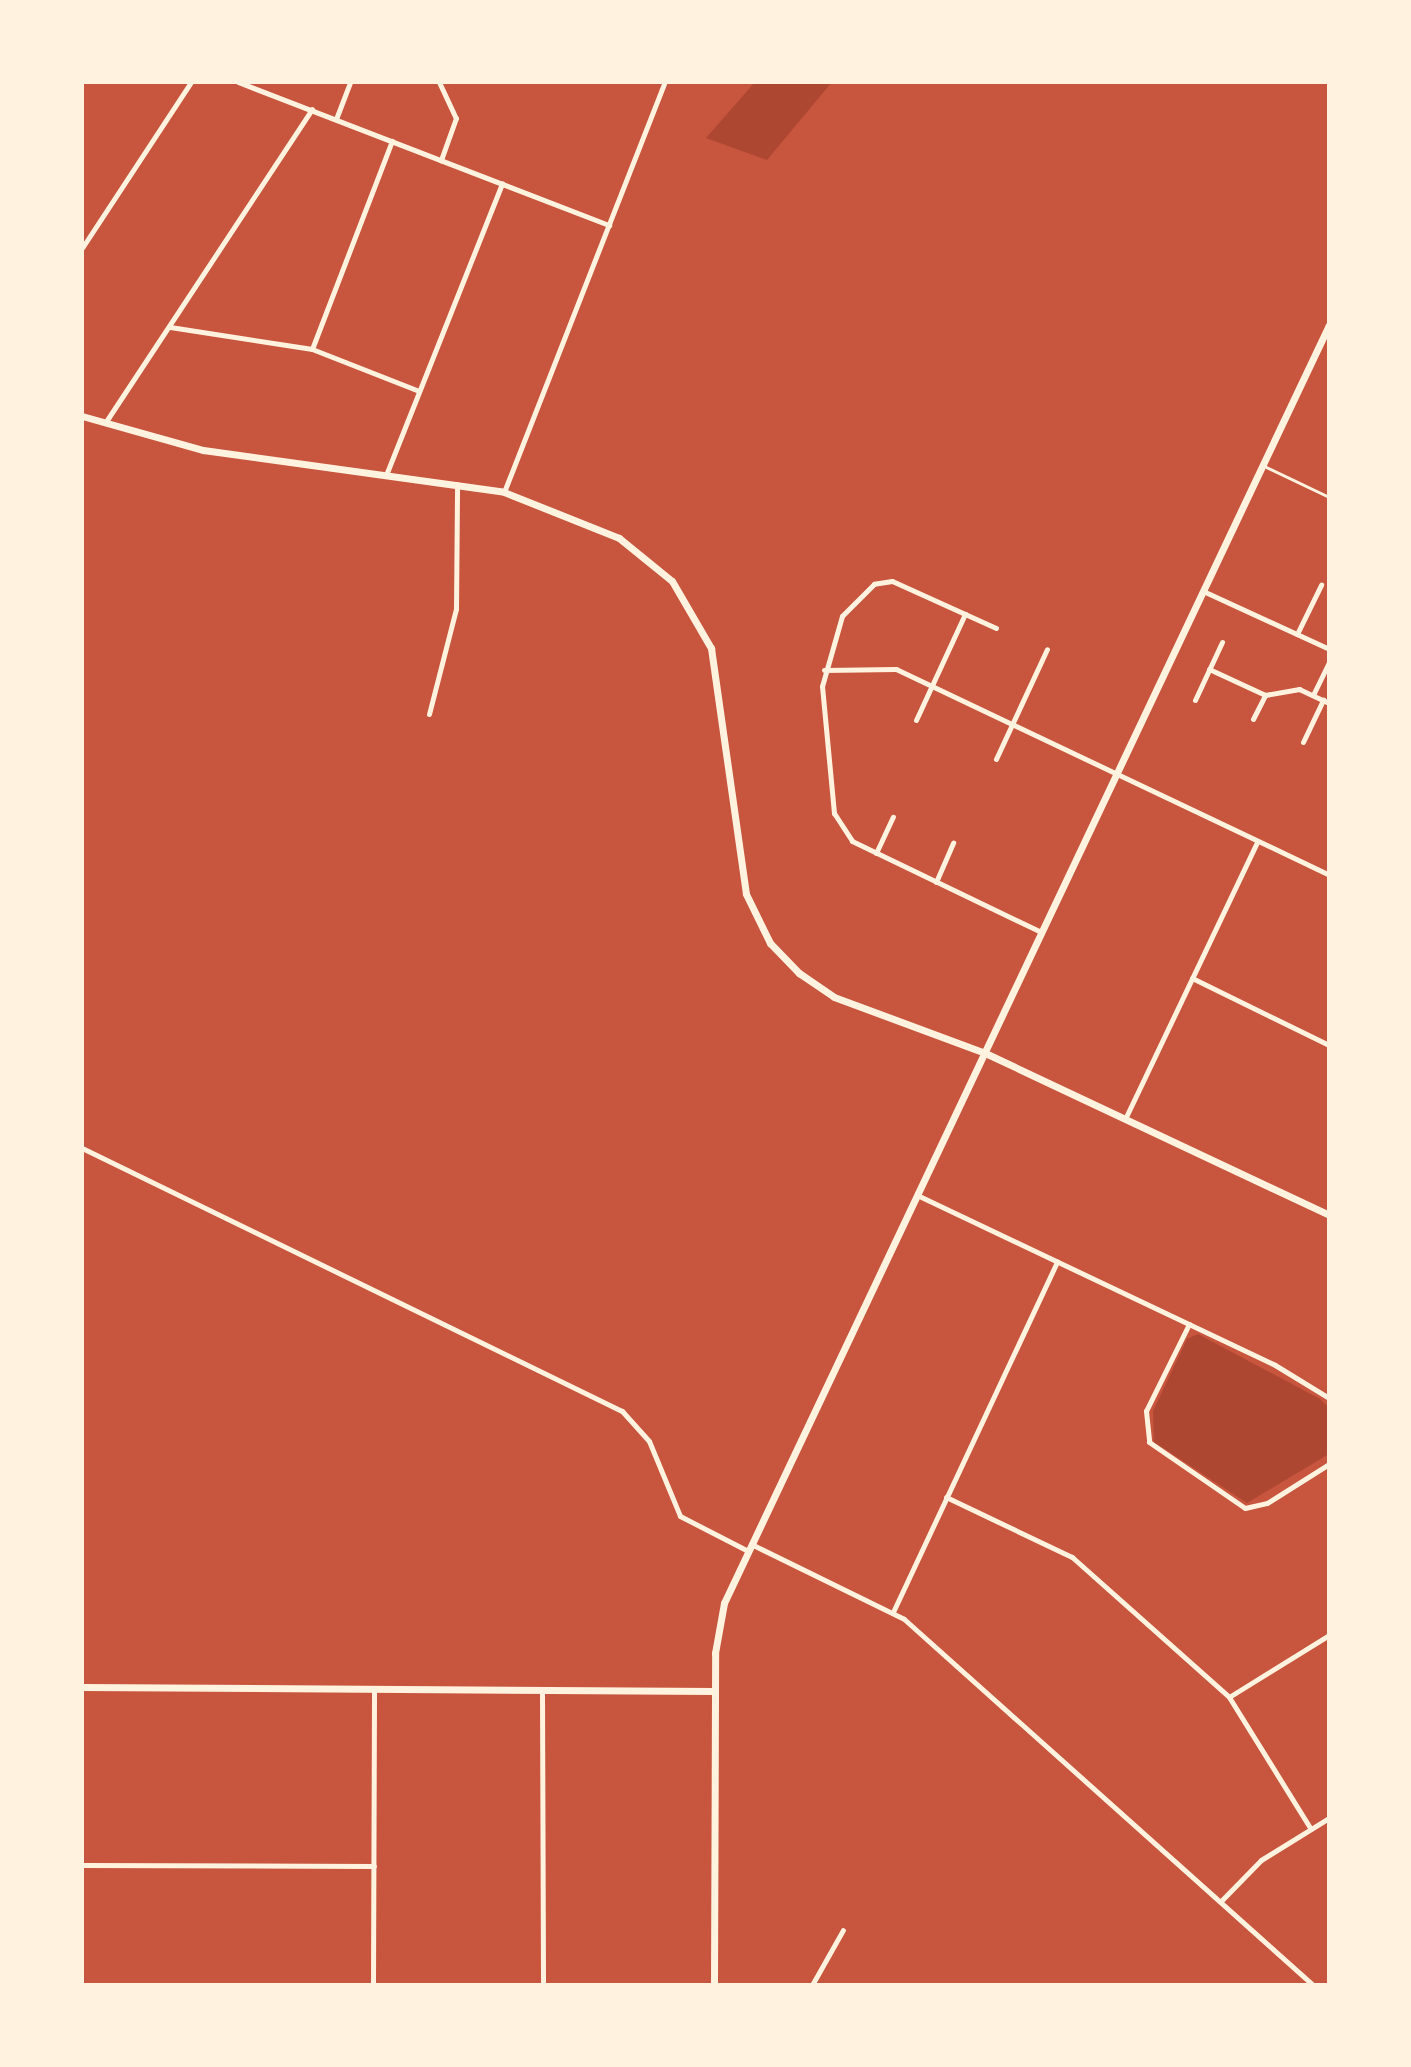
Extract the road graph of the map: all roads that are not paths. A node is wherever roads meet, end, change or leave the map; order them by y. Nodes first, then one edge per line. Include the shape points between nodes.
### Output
1 (191, 82) edge
2 (238, 82) edge
3 (350, 82) edge
4 (439, 82) edge
5 (665, 82) edge
6 (312, 109) junction
7 (336, 119) junction
8 (392, 141) junction
9 (441, 160) junction
10 (502, 183) junction
11 (609, 225) junction
12 (82, 248) edge
13 (1329, 325) edge
14 (169, 327) junction
15 (312, 349) junction
16 (419, 391) junction
17 (82, 416) edge
18 (104, 424) junction
19 (1262, 465) junction
20 (386, 475) junction
21 (457, 484) junction
22 (504, 492) junction
23 (1329, 497) edge
24 (1321, 585) dead end
25 (1203, 591) junction
26 (965, 614) junction
27 (996, 628) dead end
28 (1297, 634) junction
29 (1222, 642) dead end
30 (1047, 649) dead end
31 (1329, 649) edge
32 (1329, 662) edge
33 (1209, 669) junction
34 (824, 670) junction
35 (932, 686) junction
36 (1265, 695) junction
37 (1313, 695) junction
38 (1195, 700) dead end
39 (1326, 701) edge
40 (429, 714) dead end
41 (1253, 719) dead end
42 (916, 720) dead end
43 (1012, 726) junction
44 (1303, 742) dead end
45 (996, 759) dead end
46 (1115, 773) junction
47 (893, 817) dead end
48 (1257, 842) junction
49 (953, 843) dead end
50 (876, 853) junction
51 (1329, 875) edge
52 (936, 882) junction
53 (1041, 932) junction
54 (1192, 978) junction
55 (1329, 1045) edge
56 (983, 1052) junction
57 (1125, 1119) junction
58 (82, 1148) edge
59 (916, 1195) junction
60 (1329, 1215) edge
61 (1057, 1262) junction
62 (1189, 1324) junction
63 (1329, 1398) edge
64 (1329, 1464) edge
65 (946, 1497) junction
66 (750, 1548) junction
67 (893, 1612) junction
68 (1329, 1635) edge
69 (82, 1687) edge
70 (374, 1689) junction
71 (542, 1691) junction
72 (715, 1691) junction
73 (1229, 1697) junction
74 (1329, 1818) edge
75 (1311, 1829) junction
76 (82, 1865) edge
77 (374, 1866) junction
78 (1221, 1901) junction
79 (843, 1930) dead end
80 (373, 1985) edge
81 (543, 1985) edge
82 (714, 1985) edge
83 (812, 1985) edge
84 (1313, 1985) edge

1 - 12 street
2 - 6 street
3 - 7 street
4 - 9 street via 456,118
5 - 11 street
6 - 7 street
6 - 14 street
7 - 8 street
8 - 9 street
8 - 15 street
9 - 10 street
10 - 11 street
10 - 16 street
11 - 22 street
13 - 19 street
14 - 15 street
14 - 18 street
15 - 16 street
16 - 20 street
17 - 18 street
18 - 20 street via 203,450
19 - 23 lane
19 - 25 street
20 - 21 street
21 - 22 street
21 - 40 street via 456,609
22 - 56 street via 619,538 658,566 697,616 718,677 741,875 780,955 834,997
24 - 28 street
25 - 28 street
25 - 46 street
26 - 27 street
26 - 34 street via 892,581 879,582 838,622
26 - 35 street
28 - 31 street
29 - 33 street
30 - 43 street
32 - 37 street
33 - 36 street
33 - 38 street
34 - 35 street via 885,665
34 - 50 street via 837,823
35 - 42 street
35 - 43 street
36 - 37 street via 1297,689
36 - 41 street
37 - 39 street
39 - 44 street
43 - 45 street
43 - 46 street
46 - 48 street
46 - 53 street
47 - 50 street
48 - 51 street
48 - 54 street
49 - 52 street
50 - 52 street
52 - 53 street
53 - 56 street
54 - 55 street
54 - 57 street
56 - 57 street
56 - 59 street
57 - 60 street
58 - 66 street via 622,1411 649,1441 680,1516
59 - 61 street
59 - 66 street
61 - 62 street
61 - 65 street
62 - 63 street
62 - 64 street via 1146,1411 1149,1442 1245,1508 1267,1503
65 - 67 street
65 - 73 street via 1072,1557
66 - 67 street
66 - 72 street via 719,1623
67 - 78 street
68 - 73 street
69 - 70 street
70 - 71 street
70 - 77 street
71 - 72 street
71 - 81 street
72 - 82 street
73 - 75 street
74 - 75 street
75 - 78 street via 1261,1860
76 - 77 street
77 - 80 street
78 - 84 street
79 - 83 street

